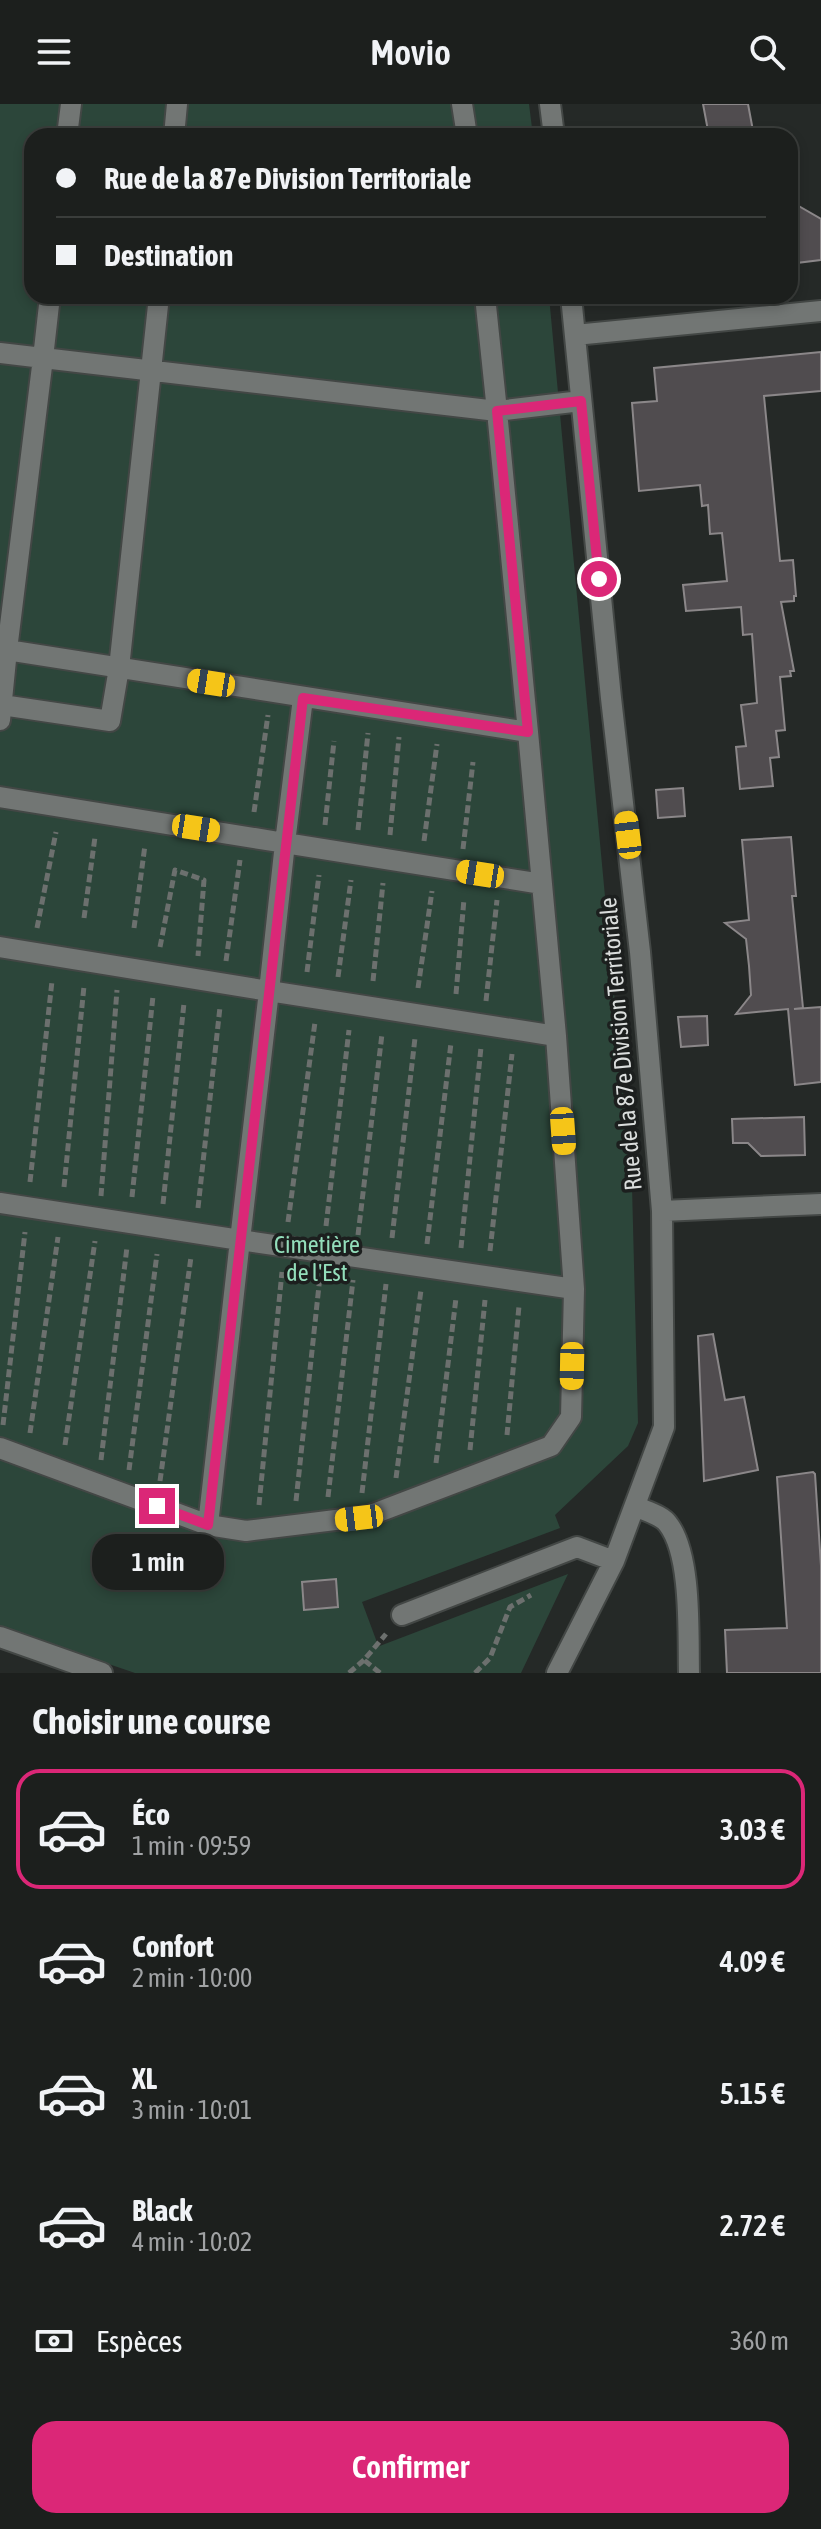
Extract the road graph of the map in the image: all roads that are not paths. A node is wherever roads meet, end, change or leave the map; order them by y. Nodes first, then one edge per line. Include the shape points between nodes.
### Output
1 (71, 104) edge
2 (177, 104) edge
3 (462, 104) edge
4 (550, 104) edge
5 (68, 128) edge
6 (175, 128) edge
7 (466, 128) edge
8 (553, 128) edge
9 (49, 304) edge
10 (158, 304) edge
11 (486, 304) edge
12 (572, 304) edge
13 (821, 311) edge
14 (575, 335) junction
15 (0, 353) edge
16 (43, 358) junction
17 (151, 370) junction
18 (581, 401) junction
19 (497, 411) junction
20 (3, 649) edge
21 (119, 668) junction
22 (303, 698) junction
23 (1, 712) edge
24 (528, 732) junction
25 (0, 797) edge
26 (285, 843) junction
27 (542, 884) junction
28 (0, 947) edge
29 (269, 991) junction
30 (556, 1036) junction
31 (0, 1203) edge
32 (821, 1204) edge
33 (662, 1211) junction
34 (240, 1240) junction
35 (574, 1289) junction
36 (0, 1448) edge
37 (635, 1506) junction
38 (208, 1525) junction
39 (614, 1561) junction
40 (402, 1615) road end
41 (0, 1637) edge
42 (102, 1673) edge
43 (557, 1673) edge
44 (689, 1673) edge

1 - 5 street
2 - 6 street
3 - 7 street
4 - 8 street
9 - 16 street
10 - 17 street
11 - 19 street
12 - 14 street, Rue de la 87e Division Territoriale
13 - 14 street
14 - 18 street, Rue de la 87e Division Territoriale
15 - 16 street
16 - 17 street
16 - 20 street
17 - 19 street
17 - 21 street
18 - 19 street
18 - 33 street, Rue de la 87e Division Territoriale
19 - 24 street
20 - 21 street
20 - 23 street
21 - 22 street
21 - 23 street via 110,721
22 - 24 street
22 - 26 street
24 - 27 street
25 - 26 street
26 - 27 street
26 - 29 street
27 - 30 street
28 - 29 street
29 - 30 street
29 - 34 street
30 - 35 street
31 - 34 street
32 - 33 street
33 - 37 street, Rue de la 87e Division Territoriale via 664,1427
34 - 35 street
34 - 38 street
35 - 38 street via 571,1417 551,1446 368,1516 246,1531
36 - 38 street
37 - 39 street, Rue de la 87e Division Territoriale
37 - 44 street via 666,1521 679,1543
39 - 40 street via 577,1547
39 - 43 street, Rue de la 87e Division Territoriale
41 - 42 street

